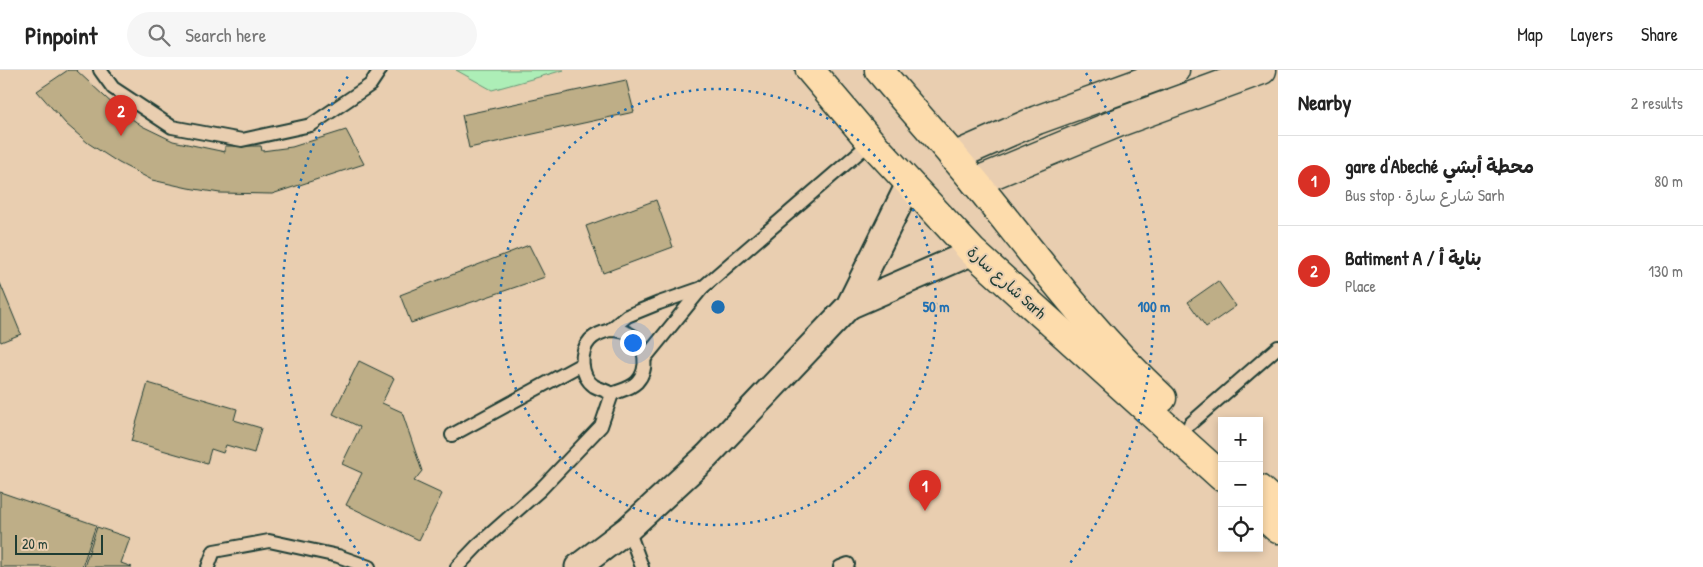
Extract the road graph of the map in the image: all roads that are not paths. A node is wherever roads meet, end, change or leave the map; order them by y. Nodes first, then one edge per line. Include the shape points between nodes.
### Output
1 (100, 70) edge
2 (380, 70) edge
3 (810, 70) edge
4 (879, 70) edge
5 (1175, 70) edge
6 (1262, 70) edge
7 (870, 142) junction
8 (953, 157) junction
9 (975, 182) junction
10 (910, 184) junction
11 (973, 252) junction
12 (702, 288) junction
13 (849, 306) junction
14 (610, 330) junction
15 (1278, 347) edge
16 (645, 358) junction
17 (582, 364) junction
18 (612, 394) junction
19 (1190, 424) junction
20 (452, 435) dead end
21 (1218, 450) edge
22 (1218, 473) edge
23 (1263, 493) edge
24 (1278, 506) edge
25 (1263, 516) edge
26 (628, 529) junction
27 (1278, 529) edge
28 (208, 567) edge
29 (369, 567) edge
30 (457, 567) edge
31 (578, 567) edge
32 (642, 567) edge

1 - 2 lane via 113,88 172,127 242,140 311,125 370,85
3 - 7 highway, شارع سارة Sarh
4 - 8 highway, شارع سارة Sarh
5 - 8 street via 1038,120
6 - 9 street via 1120,122
7 - 10 highway, شارع سارة Sarh
7 - 12 lane
8 - 9 highway, شارع سارة Sarh
9 - 19 highway, شارع سارة Sarh via 1089,323
10 - 11 highway, شارع سارة Sarh
10 - 13 street
11 - 13 street
11 - 22 highway, شارع سارة Sarh
12 - 14 lane via 627,316
12 - 16 lane
13 - 26 street via 707,456
14 - 16 lane via 622,330 633,336
14 - 17 lane via 598,333 589,341 583,352
15 - 19 lane
16 - 18 lane via 644,370 638,381
17 - 18 lane via 593,385
17 - 20 lane
18 - 30 lane via 601,426 540,490
19 - 21 highway, شارع سارة Sarh
23 - 24 highway
25 - 27 highway
26 - 31 street
26 - 32 lane
28 - 29 lane via 214,552 269,541 338,556

